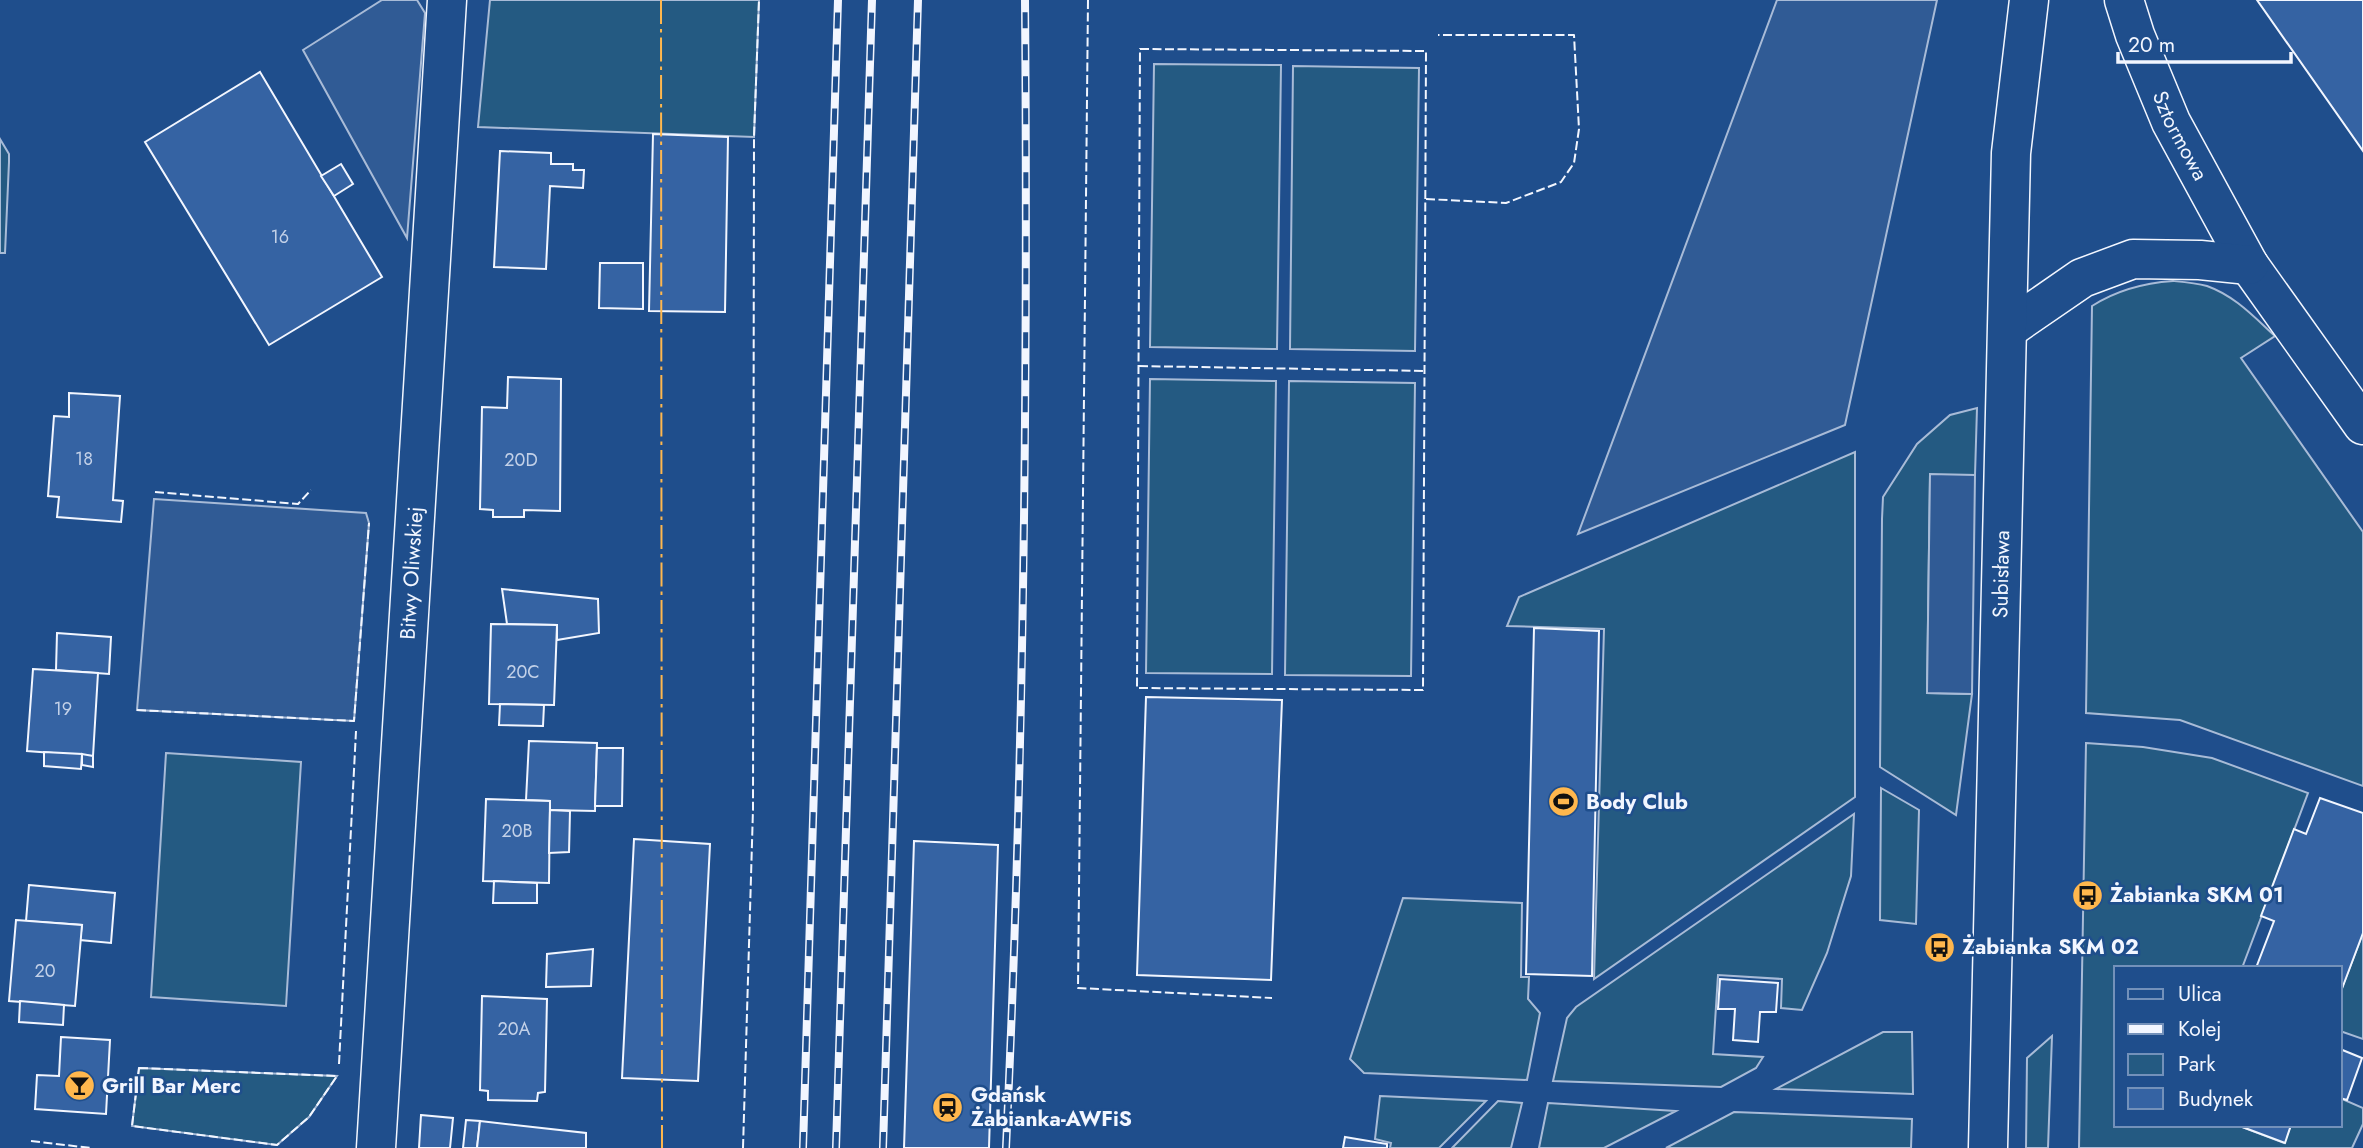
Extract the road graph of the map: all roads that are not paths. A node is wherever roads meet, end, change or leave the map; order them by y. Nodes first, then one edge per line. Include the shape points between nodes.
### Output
1 (447, 0) edge
2 (2029, 0) edge
3 (2124, 0) edge
4 (2249, 265) junction
5 (2008, 329) junction
6 (2363, 425) edge
7 (376, 1148) edge
8 (1987, 1148) edge

1 - 7 street, Bitwy Oliwskiej
2 - 5 street, Subisława via 2011,153
3 - 4 street, Sztormowa via 2171,122
4 - 5 street via 2133,260 2082,278
4 - 6 street, Sztormowa
5 - 8 street, Subisława

